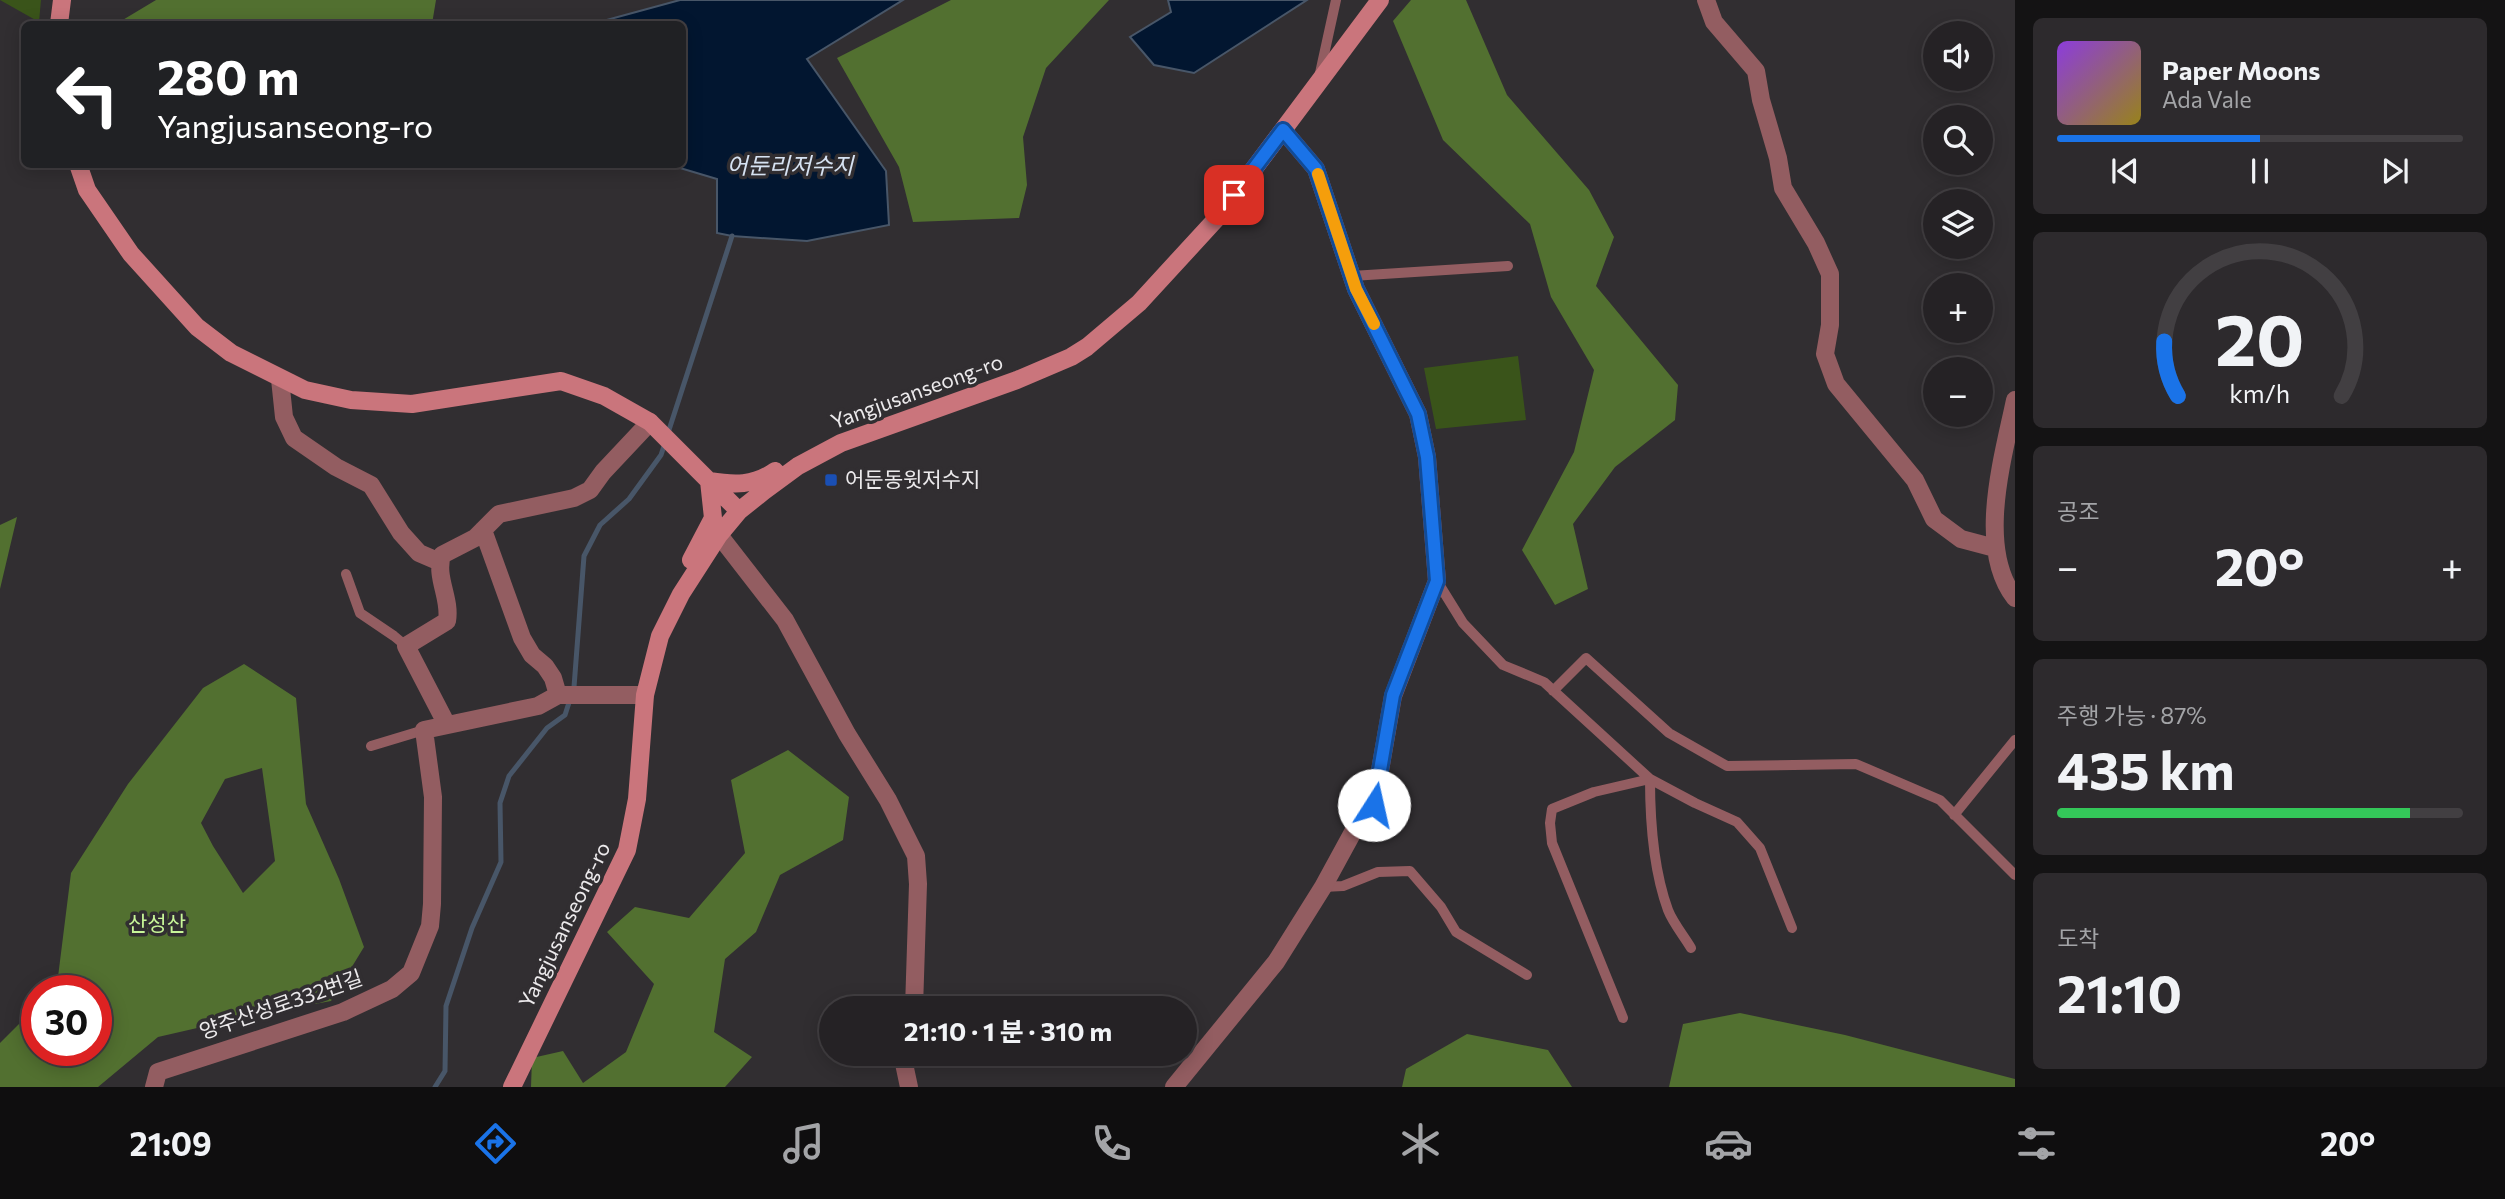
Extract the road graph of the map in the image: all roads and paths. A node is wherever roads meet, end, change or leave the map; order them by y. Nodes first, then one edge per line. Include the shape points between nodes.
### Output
1 (62, 0) edge
2 (1336, 0) edge
3 (1380, 0) edge
4 (1706, 0) edge
5 (59, 21) edge
6 (1317, 84) junction
7 (1283, 130) junction
8 (79, 168) edge
9 (1508, 266) dead end
10 (1352, 276) junction
11 (280, 379) junction
12 (2015, 400) edge
13 (653, 426) junction
14 (825, 452) junction
15 (709, 481) junction
16 (738, 511) junction
17 (483, 530) junction
18 (719, 535) junction
19 (1995, 548) junction
20 (440, 562) junction
21 (346, 574) dead end
22 (1437, 581) junction
23 (681, 594) junction
24 (2015, 598) edge
25 (406, 646) junction
26 (1553, 691) junction
27 (567, 695) junction
28 (645, 695) junction
29 (447, 725) junction
30 (424, 730) junction
31 (2015, 740) edge
32 (371, 746) dead end
33 (1650, 779) junction
34 (1955, 815) junction
35 (2015, 875) edge
36 (1323, 887) junction
37 (1792, 928) dead end
38 (1691, 948) dead end
39 (1527, 975) dead end
40 (914, 996) edge
41 (1623, 1018) dead end
42 (905, 1066) edge
43 (154, 1087) edge
44 (512, 1087) edge
45 (909, 1087) edge
46 (1174, 1087) edge

1 - 5 street
2 - 6 lane
3 - 6 street, Yangjusanseong-ro
4 - 19 street via 1714,22 1756,71 1783,188 1830,274 1825,354 1836,384 1915,480 1934,519 1961,538
6 - 7 street, Yangjusanseong-ro
7 - 10 street via 1316,169
7 - 14 street, Yangjusanseong-ro via 1218,217 1139,303 1087,347 1017,380
8 - 11 street via 87,190 131,254 197,327 231,353
9 - 10 lane
10 - 22 street via 1418,414 1427,457
11 - 13 street via 351,400 412,404 561,381 604,396
11 - 20 street via 284,417 294,438 371,485 401,533 419,553
12 - 19 street via 2001,470
13 - 15 street
13 - 17 street via 590,490 574,498 499,514
14 - 15 street via 809,450 765,479 748,484
14 - 16 street, Yangjusanseong-ro via 798,466
15 - 16 street
15 - 23 street via 713,518 682,579
16 - 18 street, Yangjusanseong-ro
17 - 20 street via 442,555
17 - 27 street via 522,638
18 - 23 street, Yangjusanseong-ro
18 - 40 street via 785,620 916,856
19 - 24 street via 2000,575
20 - 25 street via 447,621
21 - 25 lane via 360,613
22 - 26 lane via 1462,623 1503,665 1544,682
22 - 36 street via 1393,695 1374,805 1353,832
23 - 28 street, Yangjusanseong-ro via 660,636
25 - 29 street
26 - 33 lane
26 - 34 lane via 1586,658 1669,733 1727,766 1856,764 1940,800
27 - 28 street
27 - 29 street via 538,706
28 - 44 street, Yangjusanseong-ro via 637,799 627,850
29 - 30 street
30 - 32 lane
30 - 43 street, 양주산성로332번길 via 433,797 432,904 430,926 411,973 392,989 343,1012 158,1072
31 - 34 lane
33 - 37 lane via 1737,822 1760,848
33 - 38 lane via 1657,865 1669,912
33 - 41 lane via 1594,792 1552,809 1550,824 1552,843
34 - 35 lane
36 - 39 lane via 1343,886 1378,872 1410,871 1456,932
36 - 46 street via 1276,962
42 - 45 street

